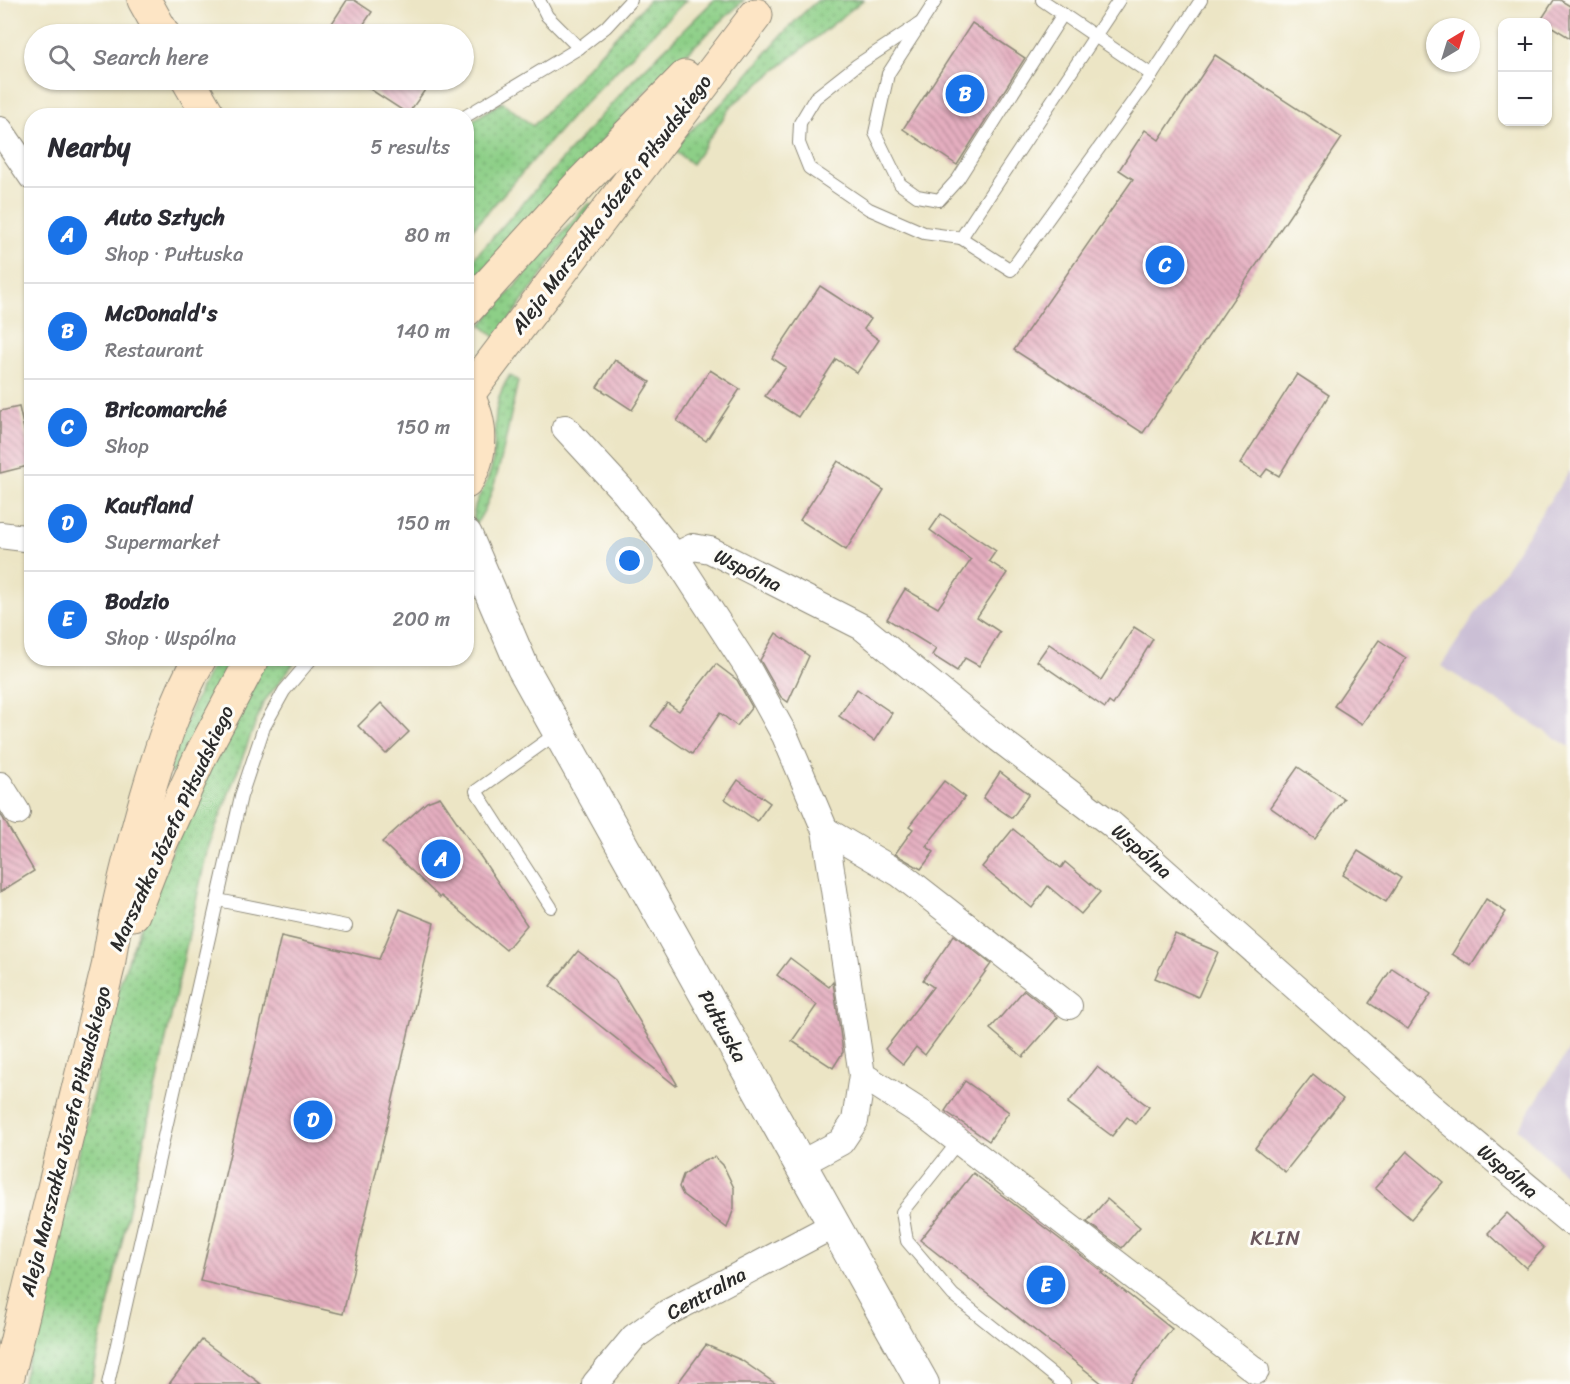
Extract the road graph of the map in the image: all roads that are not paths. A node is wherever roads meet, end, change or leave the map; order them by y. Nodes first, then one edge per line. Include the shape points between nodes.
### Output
1 (144, 0) edge
2 (539, 0) edge
3 (631, 0) edge
4 (936, 0) edge
5 (1042, 0) edge
6 (1119, 0) edge
7 (1201, 0) edge
8 (764, 7) edge
9 (1063, 14) junction
10 (922, 21) junction
11 (157, 24) edge
12 (1095, 36) junction
13 (579, 48) junction
14 (1152, 75) junction
15 (194, 90) edge
16 (204, 108) edge
17 (474, 111) edge
18 (0, 130) edge
19 (24, 165) edge
20 (961, 238) junction
21 (474, 301) edge
22 (474, 384) edge
23 (474, 408) edge
24 (565, 428) dead end
25 (474, 468) edge
26 (0, 535) edge
27 (24, 538) edge
28 (474, 554) edge
29 (675, 556) junction
30 (474, 600) edge
31 (197, 666) edge
32 (249, 666) edge
33 (305, 666) edge
34 (523, 668) junction
35 (558, 732) junction
36 (0, 785) edge
37 (17, 812) dead end
38 (825, 830) junction
39 (218, 900) junction
40 (551, 907) dead end
41 (346, 926) dead end
42 (108, 967) junction
43 (1069, 1006) dead end
44 (862, 1075) junction
45 (958, 1142) junction
46 (800, 1164) junction
47 (1570, 1222) edge
48 (834, 1225) junction
49 (1256, 1371) dead end
50 (6, 1384) edge
51 (108, 1384) edge
52 (595, 1384) edge
53 (923, 1384) edge
54 (1064, 1384) edge

1 - 11 main road
2 - 13 lane via 547,16
3 - 13 lane
4 - 10 lane
5 - 9 lane
6 - 12 lane
7 - 14 lane
8 - 21 main road, Aleja Marszałka Józefa Piłsudskiego via 678,84
8 - 22 main road, Aleja Marszałka Józefa Piłsudskiego
9 - 10 lane via 958,179 939,200 917,196 900,184 875,133 888,74
9 - 12 lane
10 - 20 lane via 814,98 800,123 798,143 808,168 869,209 924,233
12 - 14 lane
12 - 20 lane
13 - 17 lane
14 - 20 lane via 1011,270
15 - 16 main road
18 - 19 street
23 - 25 main road via 480,438
24 - 29 street, Wspólna via 624,492
26 - 27 street
28 - 34 street, Pułtuska
29 - 38 street, Wspólna via 747,667
29 - 47 street, Wspólna via 693,547 710,550 862,627 1111,824 1429,1105
30 - 34 street, Pułtuska
31 - 42 main road, Marszałka Józefa Piłsudskiego via 166,735 116,910
32 - 42 main road, Marszałka Józefa Piłsudskiego via 201,755
33 - 39 lane via 284,690 264,728 241,796
34 - 35 street, Pułtuska
35 - 40 lane via 476,791
35 - 46 street, Pułtuska
36 - 37 street
38 - 43 street via 900,874
38 - 44 street, Wspólna
39 - 41 lane
39 - 51 lane
42 - 50 main road, Aleja Marszałka Józefa Piłsudskiego
44 - 45 street via 926,1116
44 - 46 street, Wspólna via 855,1121 841,1142
45 - 49 street
45 - 54 lane via 902,1212 907,1241 953,1294
46 - 48 street, Pułtuska
48 - 52 street, Centralna via 667,1313 634,1337
48 - 53 street, Pułtuska

